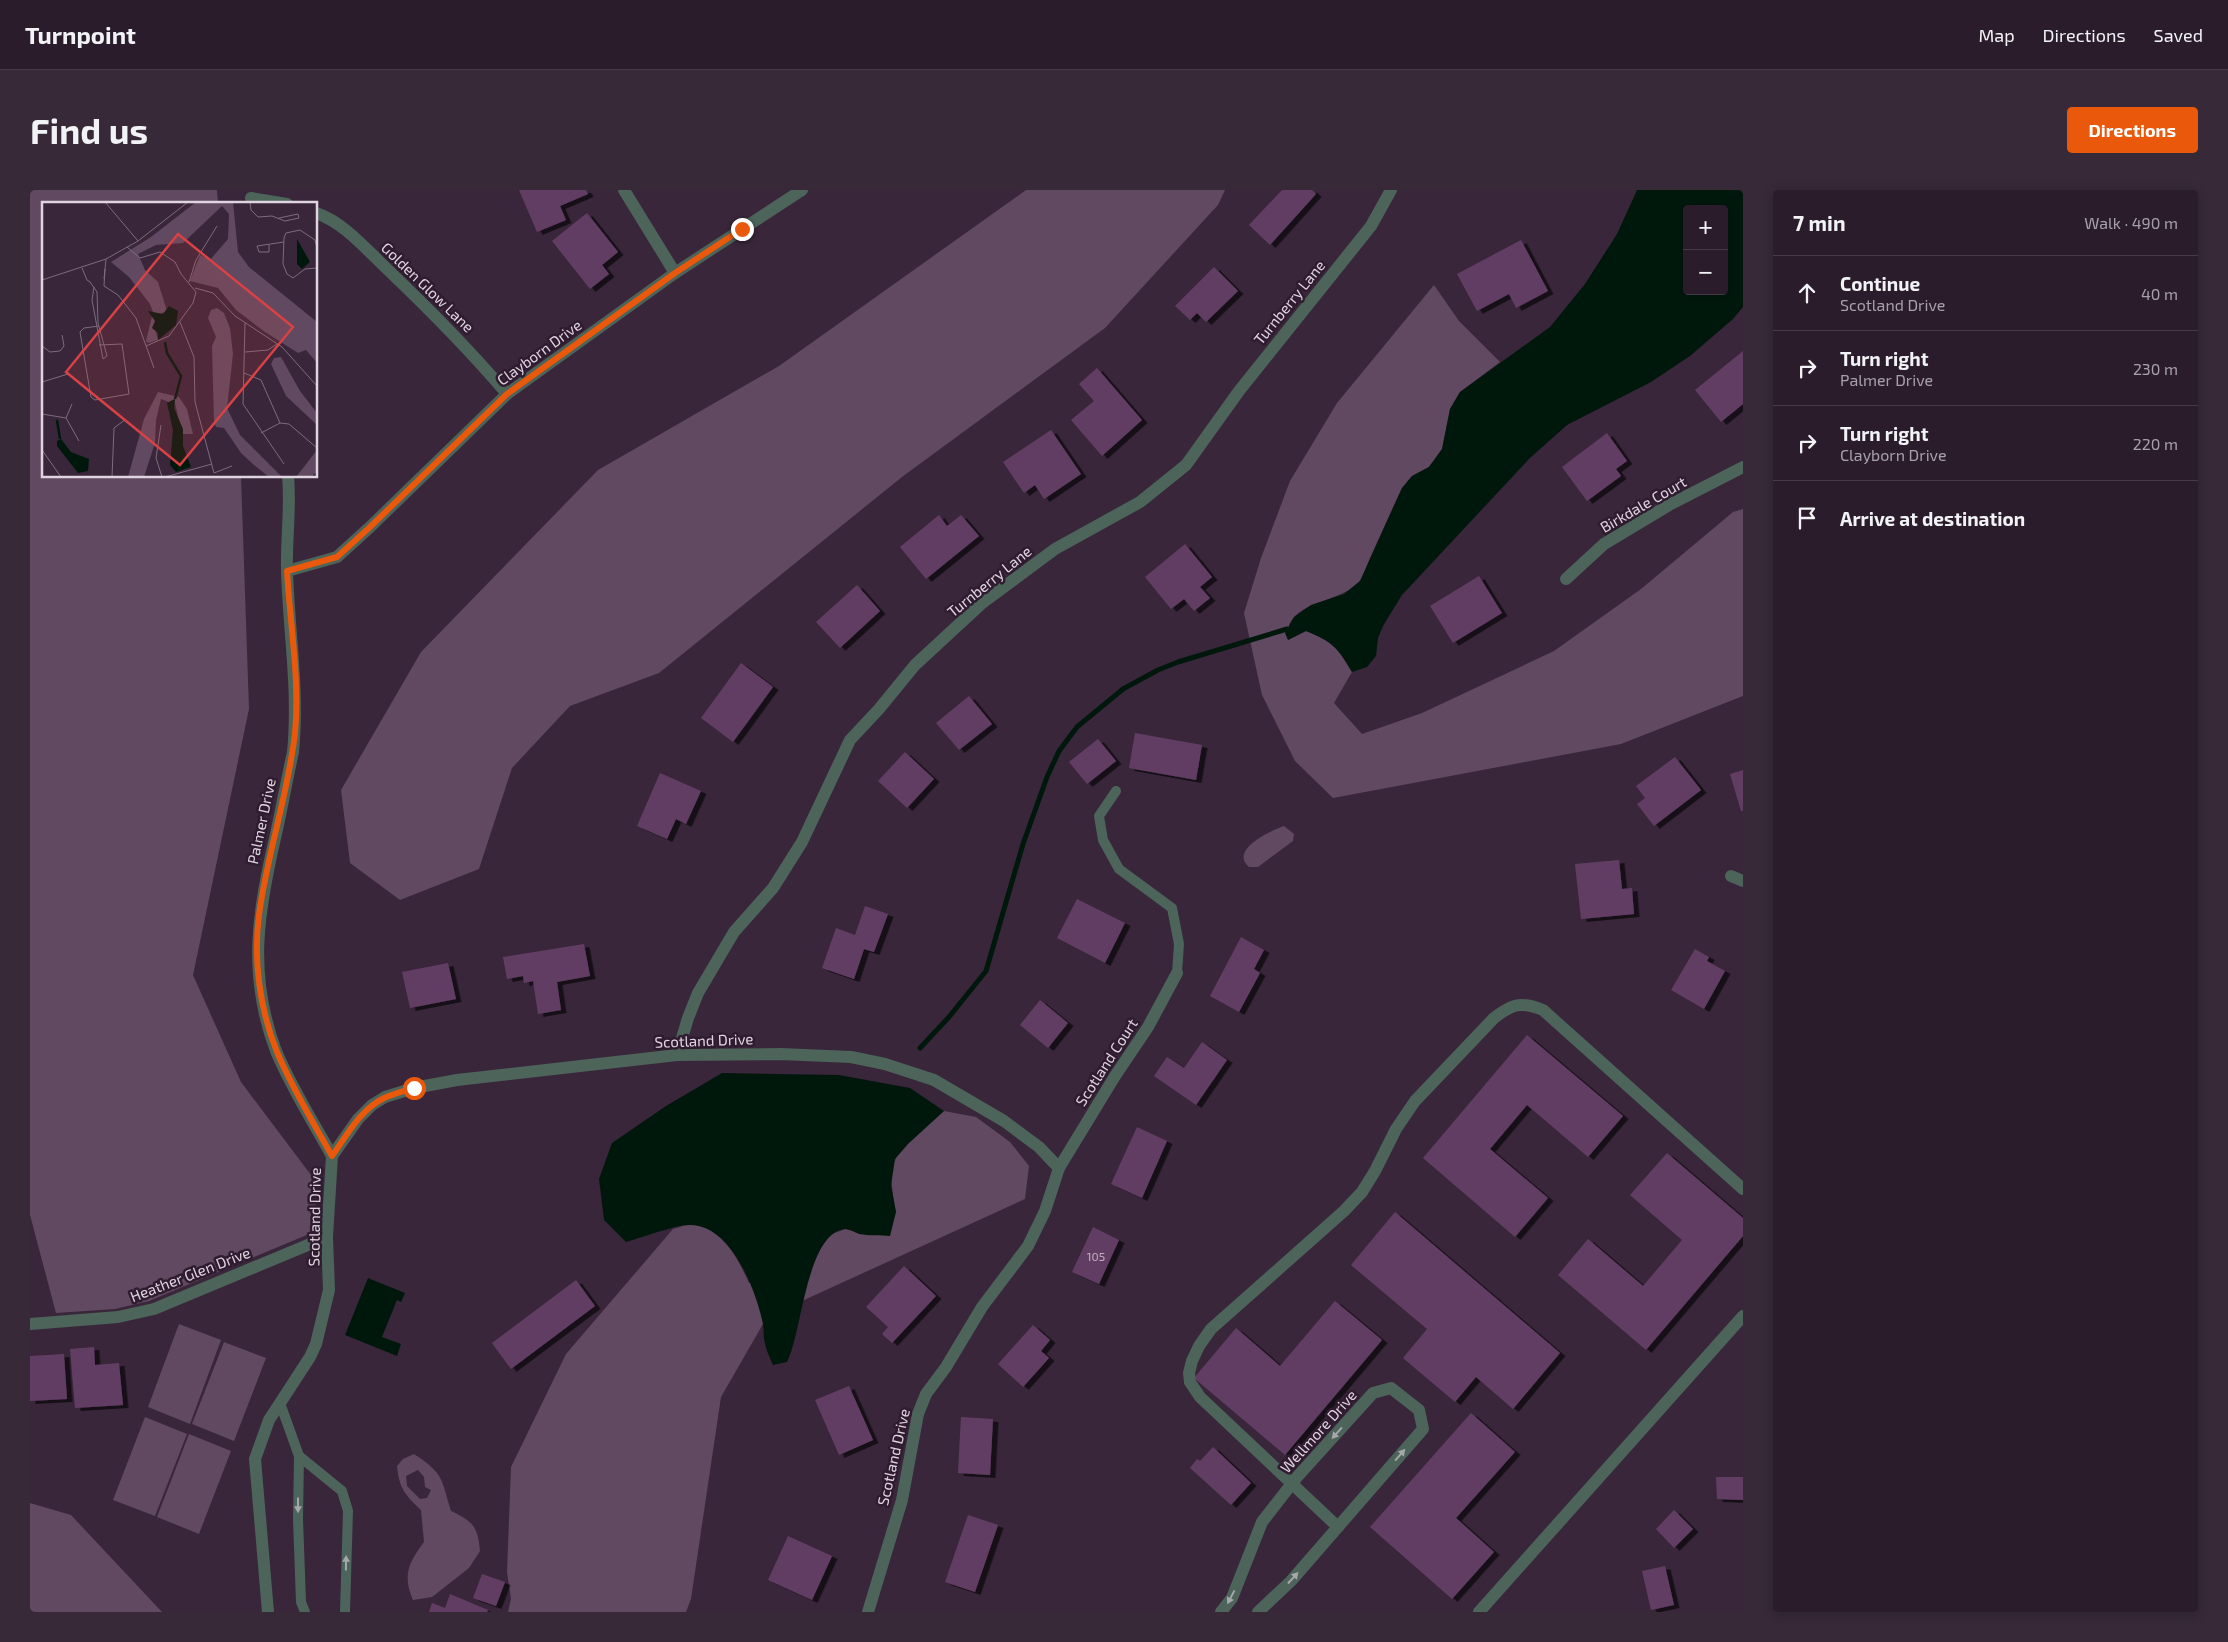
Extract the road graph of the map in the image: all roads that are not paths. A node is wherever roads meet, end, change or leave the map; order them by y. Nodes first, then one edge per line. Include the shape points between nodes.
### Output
1 (624, 190) edge
2 (802, 190) edge
3 (1392, 190) edge
4 (251, 197) edge
5 (277, 202) edge
6 (318, 214) edge
7 (675, 273) junction
8 (507, 394) junction
9 (1743, 467) edge
10 (288, 478) edge
11 (287, 571) junction
12 (1566, 579) dead end
13 (1116, 791) dead end
14 (1177, 973) joint
15 (677, 1055) junction
16 (332, 1156) junction
17 (1059, 1168) junction
18 (1743, 1189) edge
19 (327, 1237) junction
20 (1743, 1316) edge
21 (30, 1324) edge
22 (280, 1403) junction
23 (299, 1456) junction
24 (1293, 1482) junction
25 (1338, 1526) junction
26 (268, 1612) edge
27 (305, 1612) edge
28 (346, 1612) edge
29 (868, 1612) edge
30 (1221, 1612) edge
31 (1258, 1612) edge
32 (1479, 1612) edge

1 - 7 street
2 - 7 street, Clayborn Drive
3 - 15 street, Turnberry Lane via 1371,226 1239,390 1186,466 1140,502 1055,549 981,604 915,665 850,740 802,842 772,888 734,932 698,993
4 - 5 street
6 - 8 street, Golden Glow Lane via 348,232 440,320
7 - 8 street, Clayborn Drive
8 - 11 street, Clayborn Drive via 337,557
9 - 12 street, Birkdale Court via 1669,505 1604,544
10 - 11 street, Palmer Drive
11 - 16 street, Palmer Drive via 296,686 295,730 259,913 260,990 277,1052
13 - 14 lane via 1099,816 1103,840 1119,869 1172,908 1179,944
14 - 17 street, Scotland Court via 1148,1027
15 - 16 street, Scotland Drive via 457,1080 414,1088 385,1097 372,1105
15 - 17 street, Scotland Drive via 780,1054 851,1058 914,1072 934,1080 1004,1121
16 - 19 street, Scotland Drive
17 - 29 street, Scotland Drive via 1045,1212 1028,1246 982,1307 946,1368 926,1394 918,1414 902,1500
18 - 24 street via 1544,1010 1517,1004 1504,1010 1415,1101 1362,1192 1211,1330 1192,1361 1190,1382 1200,1397
19 - 21 street, Heather Glen Drive via 154,1309 118,1317
19 - 22 street, Scotland Drive via 329,1290 316,1344
20 - 32 street
22 - 23 lane
22 - 26 street, Scotland Drive via 269,1420 256,1459
23 -> 27 lane via 301,1602
28 -> 23 lane via 348,1511 342,1491
24 - 25 street
25 -> 24 street, Wellmore Drive via 1423,1428 1419,1410 1391,1388 1373,1393
24 -> 30 street, Wellmore Drive via 1262,1522 1232,1598
31 -> 25 street, Wellmore Drive

